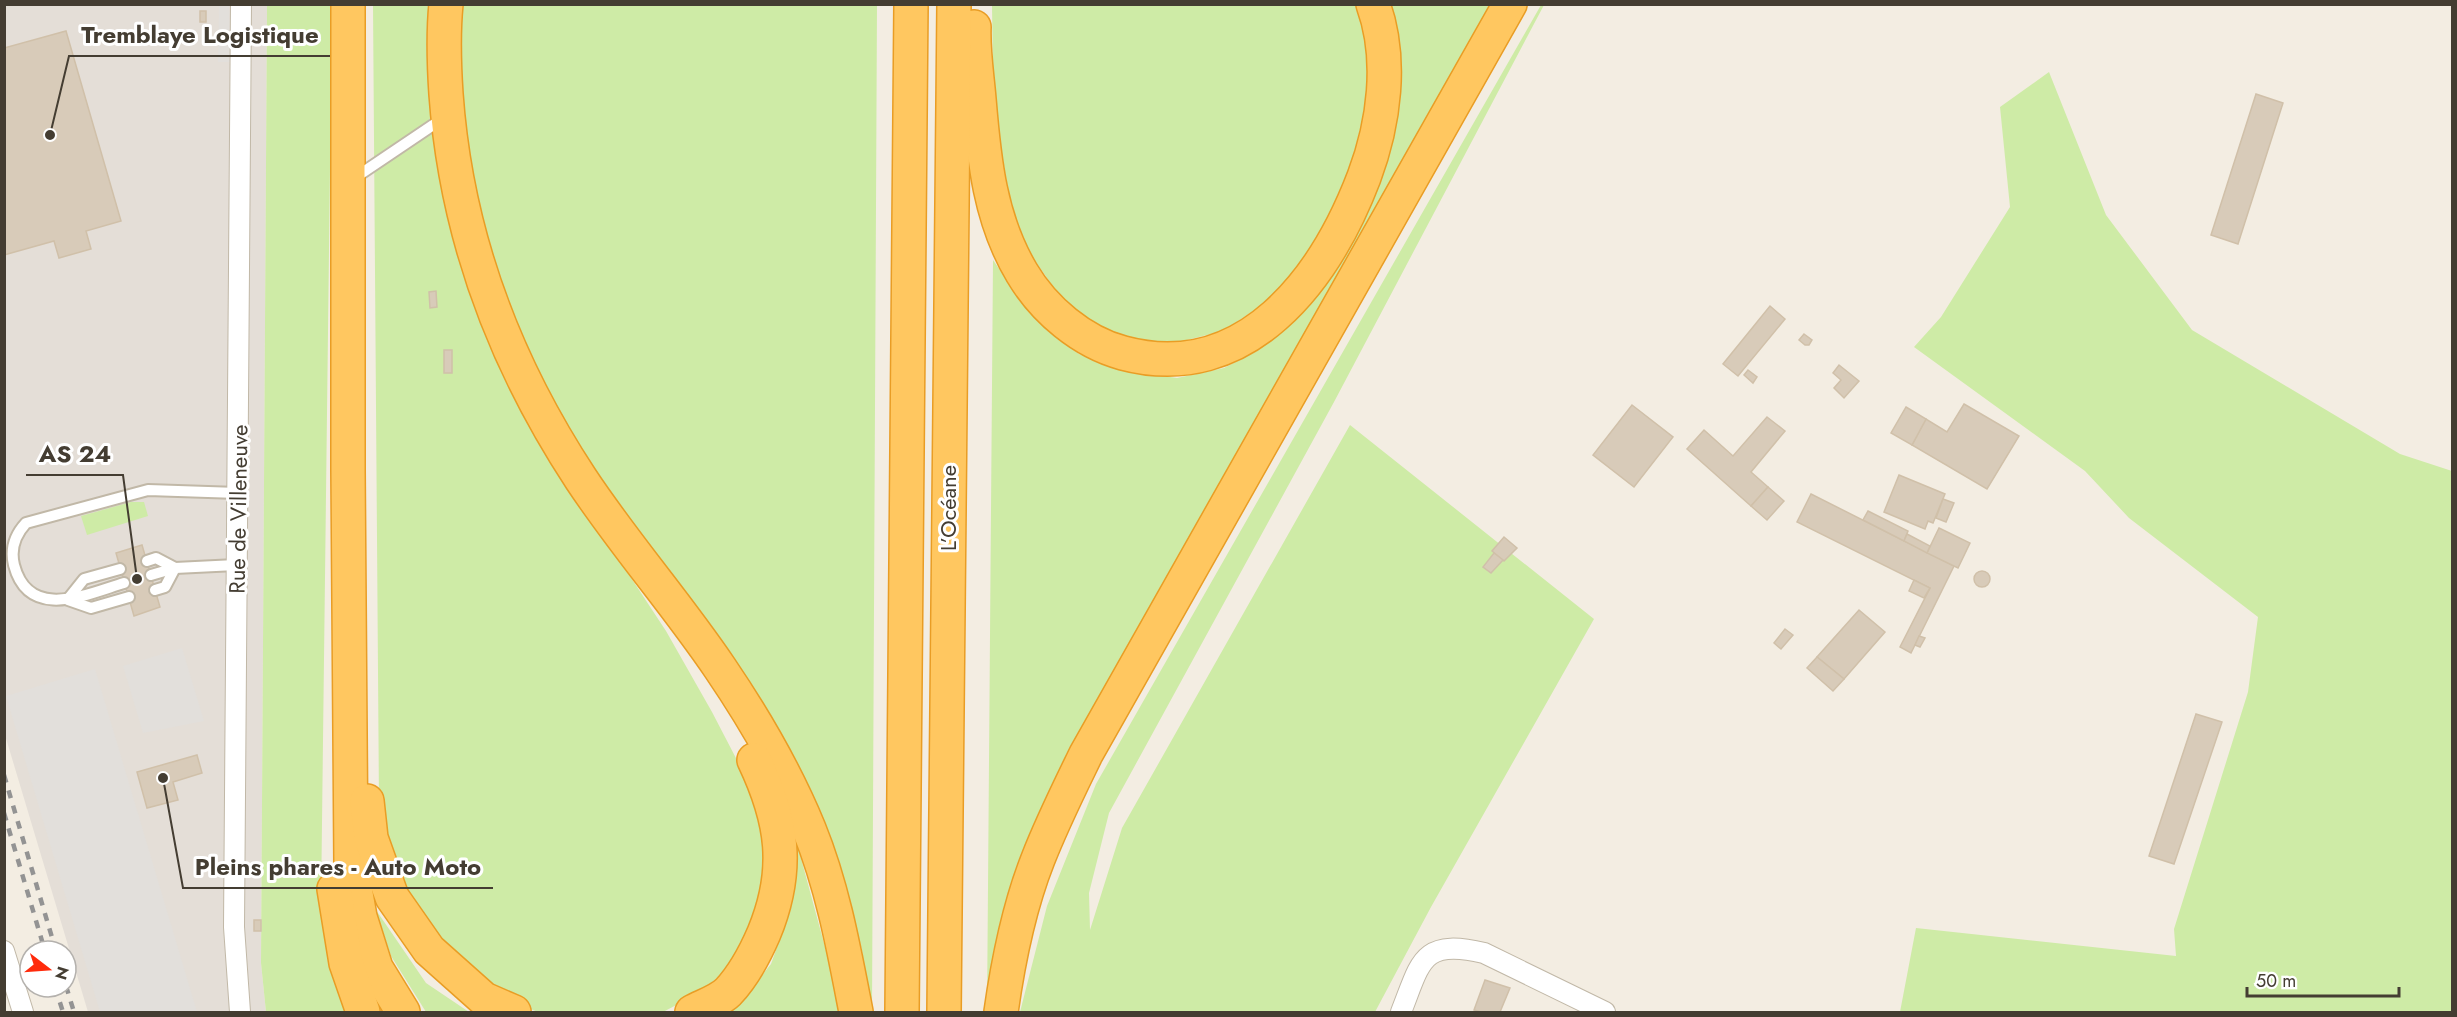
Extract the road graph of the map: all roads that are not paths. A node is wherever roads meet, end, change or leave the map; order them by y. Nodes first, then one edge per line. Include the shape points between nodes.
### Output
1 (241, 4) edge
2 (348, 4) edge
3 (446, 4) edge
4 (911, 4) edge
5 (954, 4) edge
6 (974, 4) edge
7 (1373, 4) edge
8 (1510, 4) edge
9 (448, 115) junction
10 (347, 183) junction
11 (348, 470) junction
12 (238, 493) junction
13 (147, 561) dead end
14 (237, 565) junction
15 (175, 568) junction
16 (120, 569) dead end
17 (151, 575) dead end
18 (124, 583) dead end
19 (155, 590) dead end
20 (129, 597) dead end
21 (68, 599) junction
22 (695, 635) junction
23 (4, 951) edge
24 (23, 1012) edge
25 (240, 1012) edge
26 (363, 1012) edge
27 (403, 1012) edge
28 (514, 1012) edge
29 (692, 1012) edge
30 (856, 1012) edge
31 (902, 1012) edge
32 (944, 1012) edge
33 (1001, 1012) edge
34 (1401, 1012) edge
35 (1605, 1012) edge

1 - 12 street, Rue de Villeneuve
2 - 10 highway
3 - 9 highway
4 - 31 highway, L’Océane
5 - 32 highway, L’Océane
6 - 7 highway via 983,151 994,206 1010,251 1043,302 1075,329 1111,349 1162,360 1194,357 1229,347 1264,325 1299,292 1339,235 1366,172 1379,125 1383,51
8 - 33 highway via 1086,754 1037,861
9 - 10 lane
9 - 22 highway via 461,205 495,316 520,374 582,480
10 - 11 highway
11 - 26 highway via 331,828 334,895 346,963
11 - 27 highway via 351,864 360,917 376,968
11 - 28 highway via 362,760 371,838 392,897 429,950 484,999
12 - 14 street, Rue de Villeneuve
12 - 21 lane via 148,490 26,523 17,532 14,543 15,568 34,594 45,599
13 - 15 lane via 156,558
14 - 15 lane
14 - 25 street, Rue de Villeneuve via 234,927
15 - 17 lane
15 - 19 lane via 165,587
16 - 21 lane via 84,579
18 - 21 lane
20 - 21 lane via 91,608
22 - 29 highway via 696,652 759,770 780,843 780,877 774,907 755,954 727,993
22 - 30 highway via 746,708 809,829 838,917
23 - 24 street
34 - 35 street via 1427,957 1443,948 1465,948 1484,953

